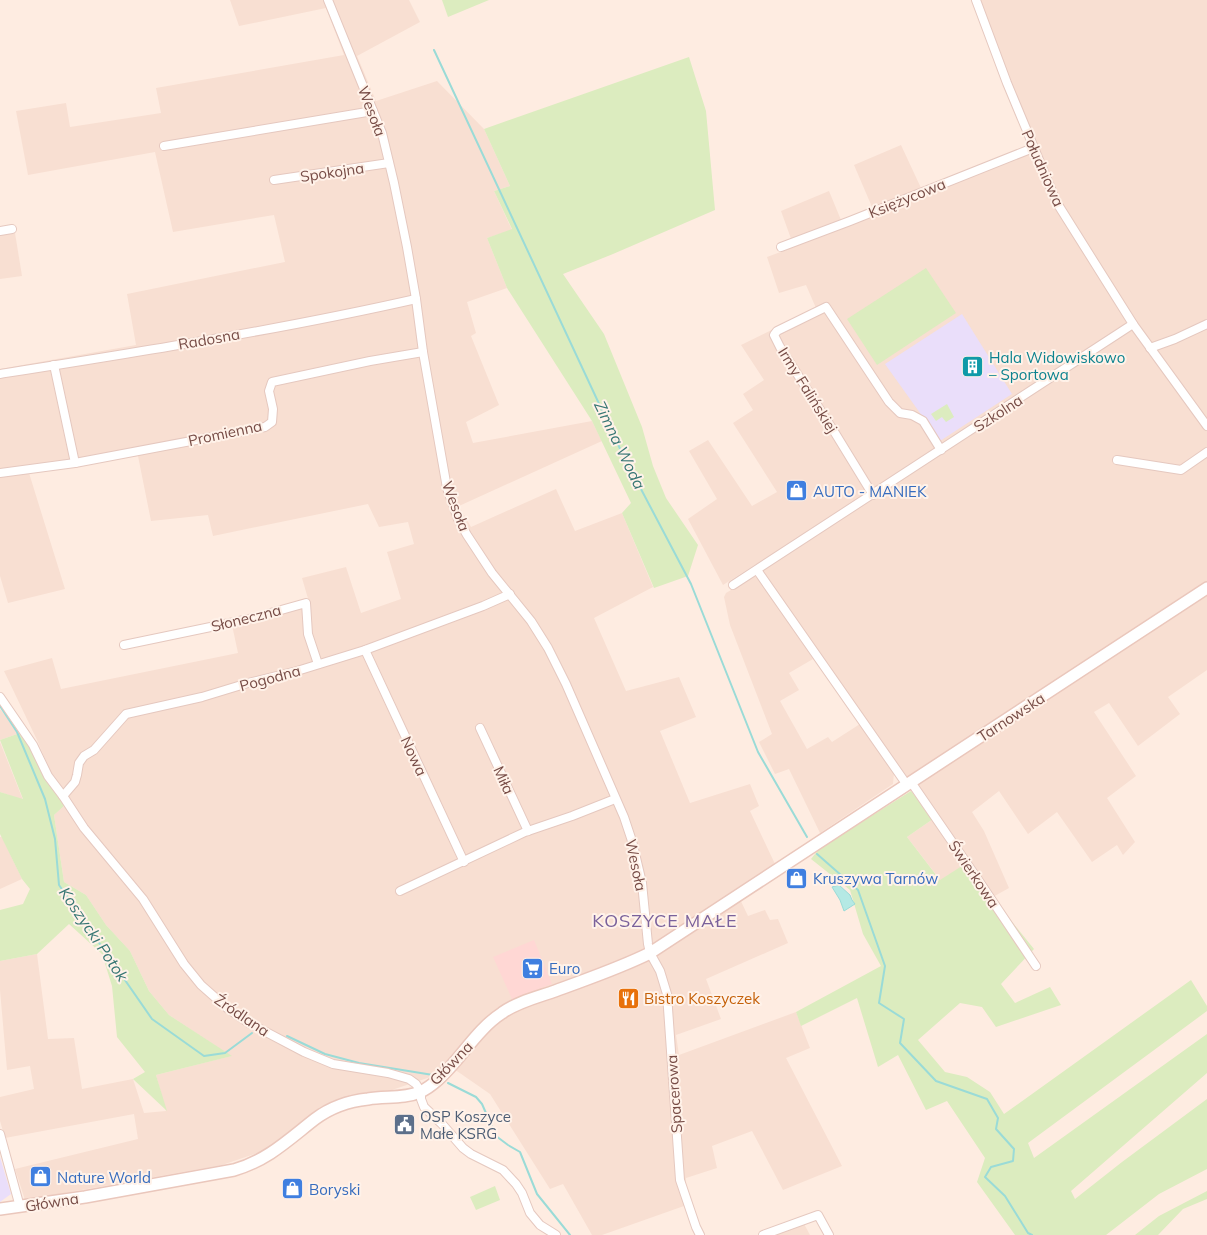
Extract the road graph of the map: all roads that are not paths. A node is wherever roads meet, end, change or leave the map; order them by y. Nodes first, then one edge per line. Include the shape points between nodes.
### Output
1 (328, 0) edge
2 (976, 0) edge
3 (373, 111) junction
4 (164, 146) dead end
5 (1033, 148) junction
6 (389, 164) junction
7 (274, 180) dead end
8 (12, 229) dead end
9 (0, 231) edge
10 (781, 247) dead end
11 (416, 299) junction
12 (1133, 324) junction
13 (1207, 324) edge
14 (1150, 348) junction
15 (423, 352) junction
16 (54, 365) junction
17 (0, 374) edge
18 (1207, 426) edge
19 (941, 450) junction
20 (1207, 452) edge
21 (1117, 460) dead end
22 (75, 463) junction
23 (0, 473) edge
24 (873, 495) junction
25 (757, 570) junction
26 (732, 585) dead end
27 (1207, 588) edge
28 (510, 594) junction
29 (124, 645) dead end
30 (365, 650) junction
31 (318, 664) junction
32 (0, 697) edge
33 (480, 728) dead end
34 (909, 784) junction
35 (63, 796) junction
36 (615, 799) junction
37 (528, 831) junction
38 (814, 846) joint
39 (464, 862) junction
40 (400, 891) dead end
41 (650, 953) junction
42 (1036, 966) dead end
43 (421, 1092) junction
44 (0, 1134) edge
45 (20, 1207) junction
46 (0, 1209) edge
47 (556, 1235) edge
48 (700, 1235) edge
49 (763, 1235) edge
50 (829, 1235) edge

1 - 3 street, Wesoła
2 - 5 street, Południowa
3 - 4 street
3 - 6 street, Wesoła
5 - 10 street, Księżycowa
5 - 12 street, Południowa via 1057,204
6 - 7 street, Spokojna
6 - 11 street, Wesoła
8 - 9 street
11 - 15 street, Wesoła
11 - 16 street, Radosna via 207,340
12 - 14 street
12 - 19 street, Szkolna
13 - 14 street
14 - 18 street
15 - 22 street, Promienna via 272,382 269,390 272,422 265,427
15 - 28 street, Wesoła via 447,488 458,519 492,573
16 - 17 street, Radosna
16 - 22 street
19 - 24 street, Szkolna
19 - 24 street, Irmy Falińskiej via 923,421 912,414 900,413 889,402 826,307 778,331 774,335 780,347
20 - 21 street via 1180,470
22 - 23 street, Promienna
24 - 25 street, Szkolna
25 - 26 street, Szkolna
25 - 34 street
27 - 34 street, Tarnowska
28 - 30 street, Pogodna
28 - 36 street, Wesoła via 548,648
29 - 31 street, Słoneczna via 249,619 306,603 308,634
30 - 31 street, Pogodna
30 - 39 street, Nowa
31 - 35 street, Pogodna via 202,697 126,714 94,750 84,756 75,782
32 - 35 street, Źródlana via 33,744 48,776
33 - 37 street, Miła
34 - 38 street, Tarnowska
34 - 42 street, Świerkowa
35 - 43 street, Źródlana via 84,828 143,899 184,964 201,985 227,1008 304,1052 333,1064 409,1079
36 - 37 street
36 - 41 street, Wesoła via 632,841 642,882
37 - 39 street
38 - 41 street, Główna
39 - 40 street
41 - 43 street, Główna via 503,1012 489,1023 442,1076
41 - 48 street, Spacerowa via 668,994 680,1180
43 - 45 street, Główna via 368,1098 337,1106 322,1113 270,1154 234,1170
43 - 47 street, Źródlana via 424,1107 463,1148 503,1170 522,1193 530,1213
44 - 45 street
45 - 46 street, Główna
49 - 50 street via 818,1215

